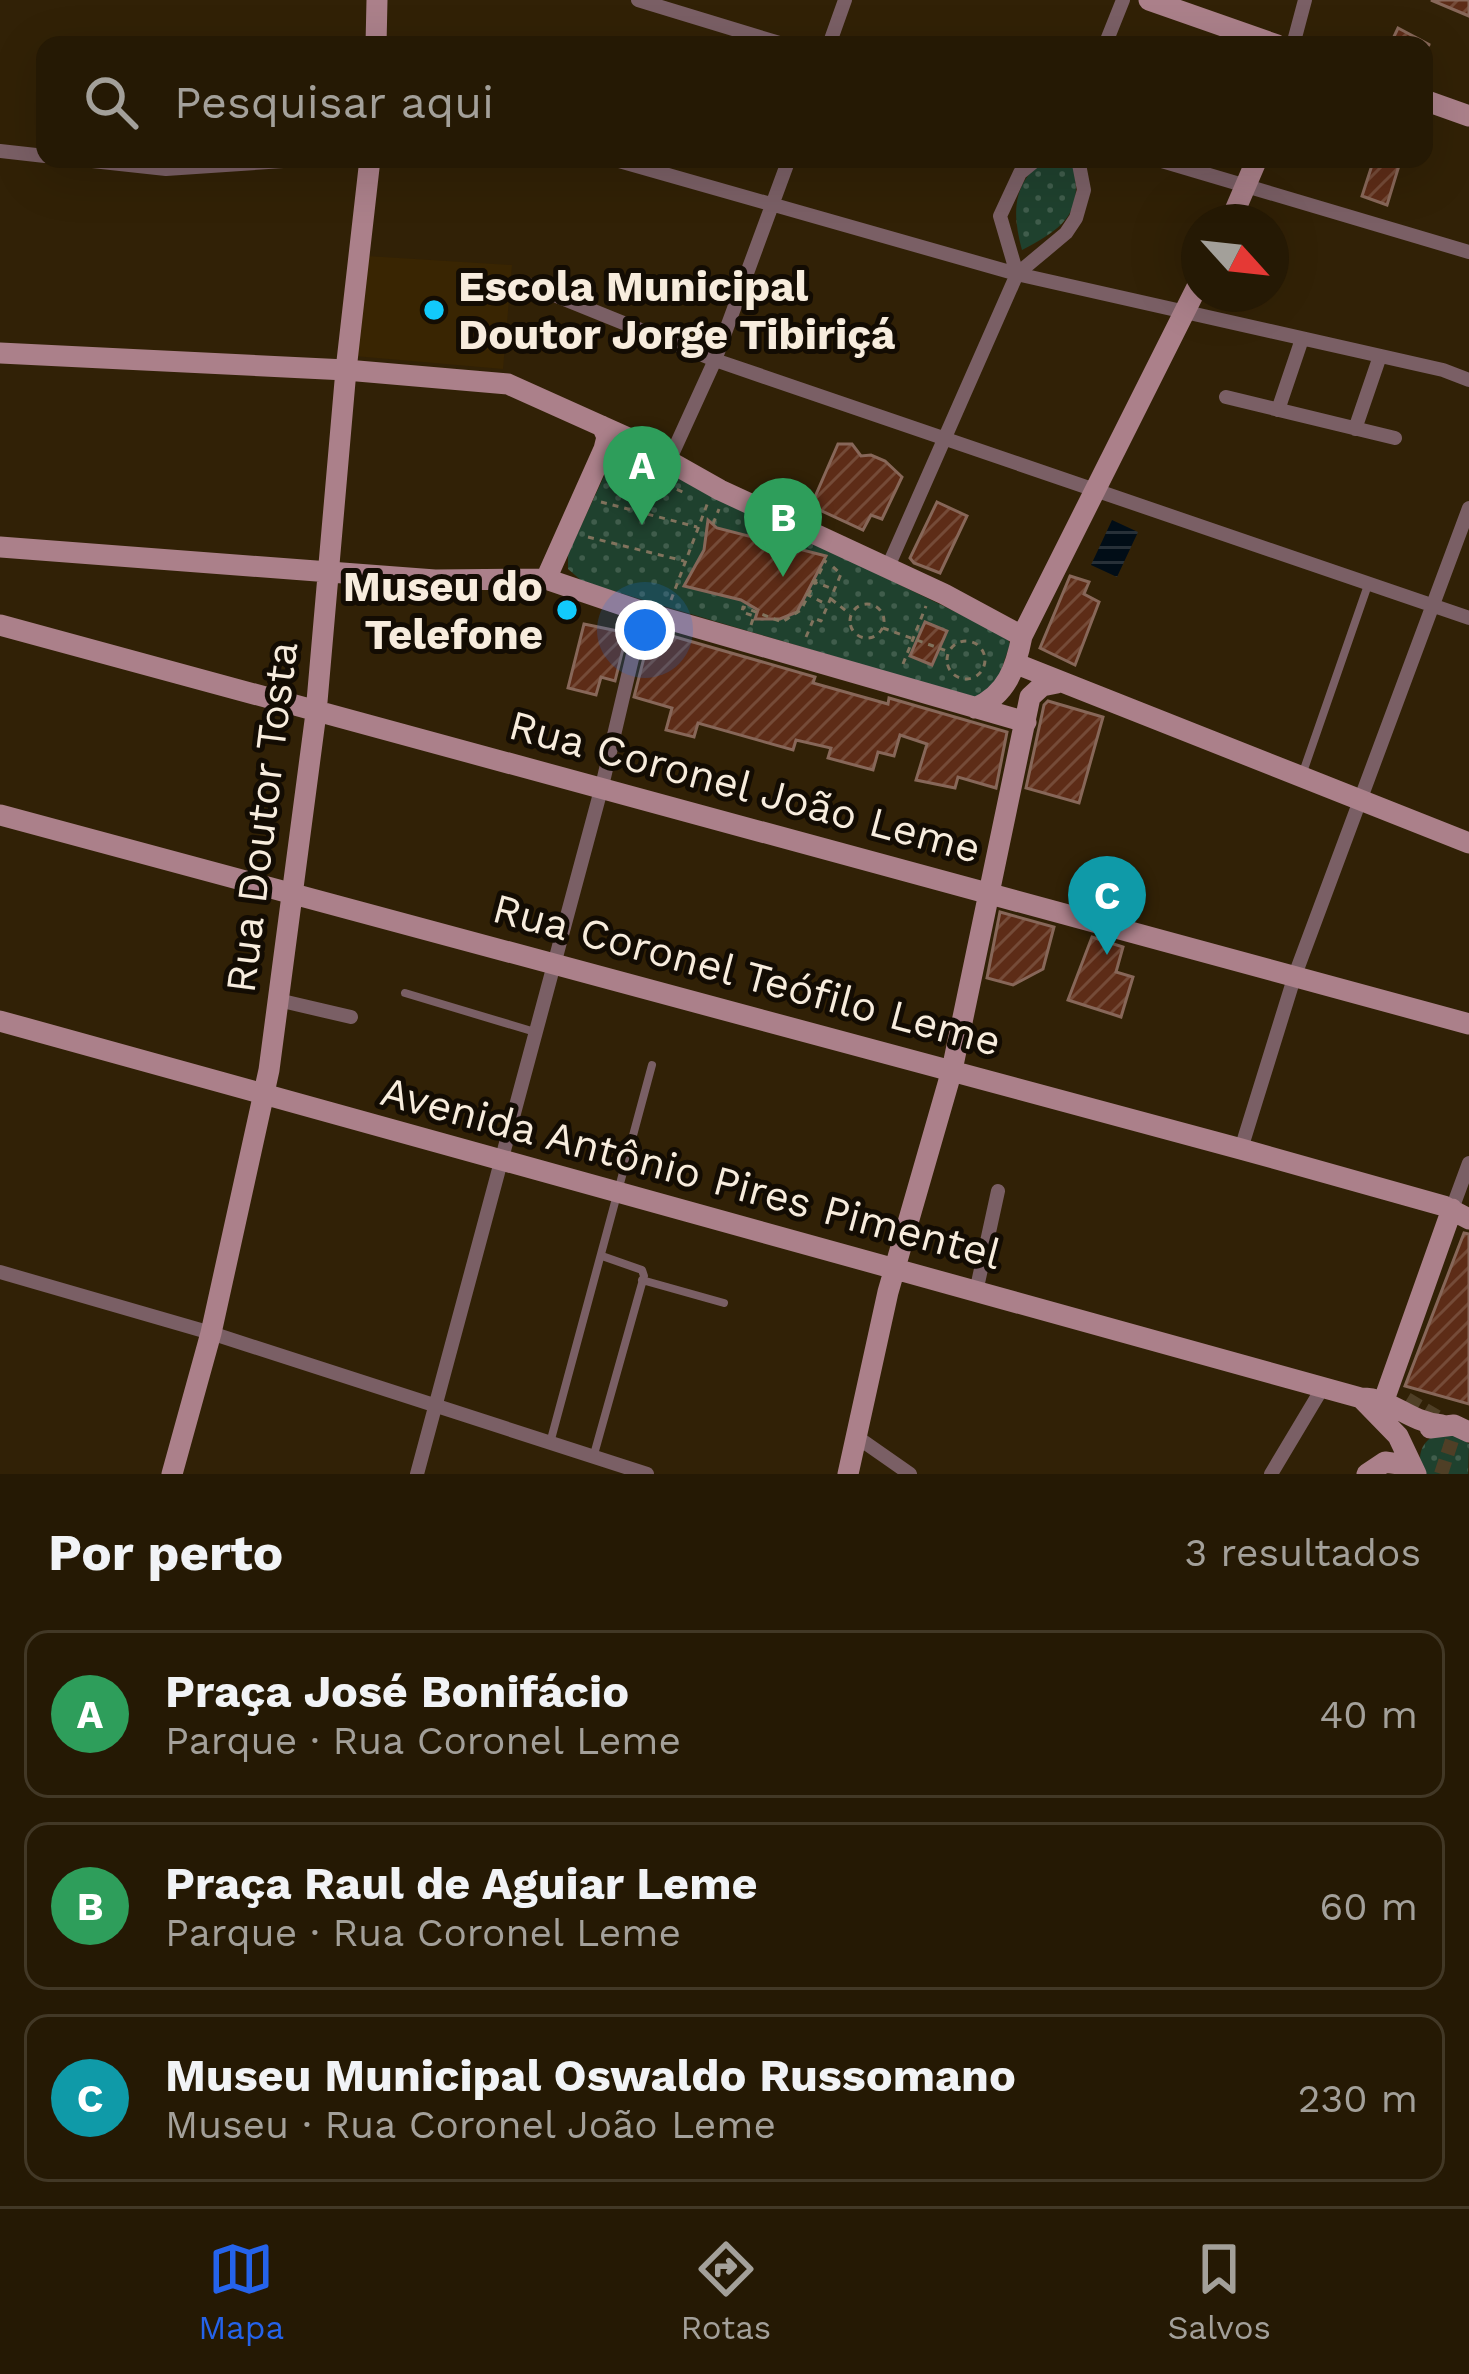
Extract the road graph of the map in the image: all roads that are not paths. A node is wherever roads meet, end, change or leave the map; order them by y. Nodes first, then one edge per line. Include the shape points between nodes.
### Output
1 (377, 0) edge
2 (638, 0) edge
3 (845, 0) edge
4 (1123, 0) edge
5 (1149, 0) edge
6 (1305, 0) edge
7 (684, 6) edge
8 (376, 36) edge
9 (762, 36) edge
10 (832, 36) edge
11 (1109, 36) edge
12 (1251, 36) edge
13 (1295, 36) edge
14 (1433, 103) edge
15 (1469, 116) edge
16 (0, 151) edge
17 (36, 155) edge
18 (369, 168) edge
19 (643, 168) edge
20 (786, 168) edge
21 (1026, 168) edge
22 (1080, 168) edge
23 (1185, 168) edge
24 (1254, 168) edge
25 (1248, 187) junction
26 (1239, 204) edge
27 (772, 205) junction
28 (1469, 252) edge
29 (1018, 274) junction
30 (522, 282) dead end
31 (1183, 313) junction
32 (1302, 340) junction
33 (0, 353) edge
34 (1380, 356) junction
35 (715, 360) junction
36 (346, 370) junction
37 (1469, 380) edge
38 (1226, 397) dead end
39 (1278, 410) junction
40 (1355, 429) junction
41 (603, 437) junction
42 (1395, 438) dead end
43 (946, 442) junction
44 (657, 475) junction
45 (1096, 490) junction
46 (1469, 508) edge
47 (0, 547) edge
48 (887, 568) junction
49 (329, 570) junction
50 (546, 580) junction
51 (1368, 584) junction
52 (1435, 606) junction
53 (643, 613) junction
54 (1469, 618) edge
55 (0, 625) edge
56 (1022, 636) junction
57 (1017, 664) junction
58 (1057, 683) junction
59 (975, 708) junction
60 (316, 713) junction
61 (1026, 722) junction
62 (1302, 776) junction
63 (602, 787) junction
64 (1361, 799) junction
65 (0, 815) edge
66 (1469, 843) edge
67 (986, 892) junction
68 (294, 893) junction
69 (554, 962) junction
70 (1295, 975) junction
71 (405, 993) dead end
72 (278, 1000) junction
73 (352, 1017) dead end
74 (0, 1022) edge
75 (1469, 1024) edge
76 (535, 1032) junction
77 (652, 1065) dead end
78 (952, 1070) junction
79 (265, 1095) junction
80 (1241, 1149) junction
81 (500, 1162) junction
82 (1469, 1162) edge
83 (998, 1191) dead end
84 (618, 1193) junction
85 (1460, 1214) edge
86 (602, 1256) junction
87 (894, 1271) junction
88 (0, 1272) edge
89 (642, 1280) junction
90 (976, 1292) junction
91 (724, 1303) dead end
92 (211, 1333) junction
93 (1323, 1387) junction
94 (1373, 1399) junction
95 (434, 1407) junction
96 (1442, 1425) junction
97 (1469, 1432) edge
98 (857, 1437) junction
99 (549, 1445) junction
100 (593, 1458) junction
101 (1413, 1466) edge
102 (172, 1474) edge
103 (417, 1474) edge
104 (647, 1474) edge
105 (848, 1474) edge
106 (910, 1474) edge
107 (1271, 1474) edge
108 (1367, 1474) edge

1 - 8 street
2 - 7 street
3 - 10 street
4 - 11 street
5 - 12 street
6 - 13 street
7 - 9 street
14 - 15 street
16 - 17 street
18 - 36 street, Rua Doutor Tosta
19 - 27 street
20 - 27 street
21 - 29 street via 1000,216
22 - 29 street via 1076,218
23 - 25 street
24 - 25 street
25 - 26 street
25 - 28 street
27 - 29 street
27 - 35 street
29 - 31 street
29 - 43 street
30 - 35 street
31 - 32 street
31 - 45 street
32 - 34 street
32 - 39 street
33 - 36 street
34 - 37 street
34 - 40 street
35 - 43 street
35 - 44 street
36 - 41 street via 496,382
36 - 49 street, Rua Doutor Tosta
38 - 39 street
39 - 40 street
40 - 42 street
41 - 44 street via 626,437
41 - 50 street
43 - 45 street
43 - 48 street
44 - 48 street
45 - 51 street
45 - 56 street
46 - 52 street
47 - 49 street
48 - 56 street
49 - 50 street
49 - 60 street, Rua Doutor Tosta
50 - 53 street
51 - 52 street
51 - 62 lane
52 - 54 street
52 - 64 street
53 - 59 street
53 - 63 street
55 - 60 street, Rua Coronel João Leme
56 - 57 street
57 - 58 street
57 - 59 street via 1000,692
58 - 61 street via 1033,693
58 - 62 street
59 - 61 street
60 - 63 street, Rua Coronel João Leme
60 - 68 street, Rua Doutor Tosta
61 - 67 street
62 - 64 street
63 - 67 street, Rua Coronel João Leme
63 - 69 street
64 - 66 street
64 - 70 street
65 - 68 street, Rua Coronel Teófilo Leme
67 - 70 street, Rua Coronel João Leme
67 - 78 street
68 - 69 street, Rua Coronel Teófilo Leme
68 - 72 street, Rua Doutor Tosta
69 - 76 street
69 - 78 street, Rua Coronel Teófilo Leme
70 - 75 street, Rua Coronel João Leme
70 - 80 street
71 - 76 lane
72 - 73 street
72 - 79 street, Rua Doutor Tosta
74 - 79 street, Avenida Antônio Pires Pimentel
76 - 81 street
77 - 84 lane
78 - 80 street, Rua Coronel Teófilo Leme
78 - 87 street
79 - 81 street, Avenida Antônio Pires Pimentel
79 - 92 street, Rua Doutor Tosta
80 - 85 street, Rua Coronel Teófilo Leme
81 - 84 street, Avenida Antônio Pires Pimentel
81 - 95 street
82 - 85 street
83 - 90 street
84 - 86 lane
84 - 87 street, Avenida Antônio Pires Pimentel
85 - 94 street
86 - 89 lane via 642,1270
86 - 99 lane
87 - 90 street, Avenida Antônio Pires Pimentel
87 - 98 street
88 - 92 street
89 - 91 lane
89 - 100 lane
90 - 93 street, Avenida Antônio Pires Pimentel
92 - 95 street
92 - 102 street, Rua Doutor Tosta
93 - 94 street, Avenida Antônio Pires Pimentel
93 - 107 street
94 - 96 street, Avenida Antônio Pires Pimentel
94 - 101 street
95 - 99 street
95 - 103 street
96 - 97 street, Avenida Antônio Pires Pimentel
96 - 101 street via 1423,1433
98 - 105 street
98 - 106 street
99 - 100 street
100 - 104 street
101 - 108 street via 1385,1462

